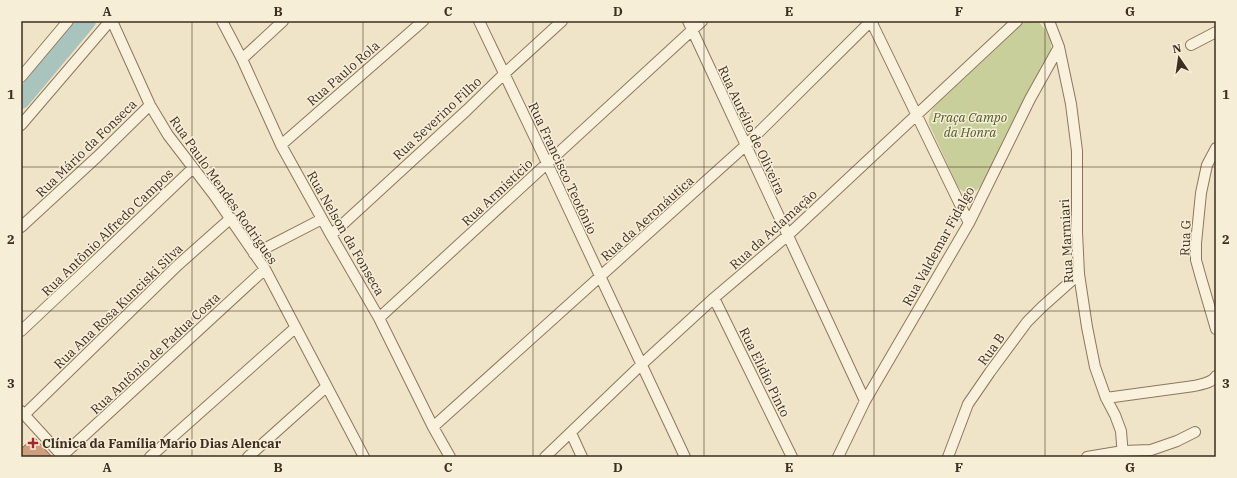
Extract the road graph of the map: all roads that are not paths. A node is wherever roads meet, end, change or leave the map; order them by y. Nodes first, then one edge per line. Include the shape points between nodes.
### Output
1 (68, 21) edge
2 (111, 21) edge
3 (222, 21) edge
4 (283, 21) edge
5 (423, 21) edge
6 (478, 21) edge
7 (562, 21) edge
8 (702, 21) edge
9 (871, 21) edge
10 (1017, 21) edge
11 (1049, 21) edge
12 (690, 25) edge
13 (1216, 32) edge
14 (1191, 45) dead end
15 (1059, 47) junction
16 (242, 59) junction
17 (504, 74) junction
18 (21, 76) edge
19 (150, 105) junction
20 (916, 116) junction
21 (21, 125) edge
22 (281, 145) junction
23 (745, 146) junction
24 (1216, 148) edge
25 (548, 163) junction
26 (193, 168) junction
27 (1212, 168) edge
28 (231, 218) junction
29 (322, 219) junction
30 (969, 223) junction
31 (21, 227) edge
32 (331, 235) junction
33 (787, 236) junction
34 (254, 254) junction
35 (265, 269) junction
36 (1079, 274) junction
37 (600, 278) junction
38 (714, 298) junction
39 (379, 318) junction
40 (295, 328) junction
41 (1216, 329) edge
42 (21, 331) edge
43 (642, 364) junction
44 (1216, 376) edge
45 (326, 388) junction
46 (1106, 398) junction
47 (865, 401) junction
48 (23, 413) edge
49 (433, 427) junction
50 (1195, 432) dead end
51 (571, 433) junction
52 (1123, 454) edge
53 (1152, 454) edge
54 (63, 456) edge
55 (150, 457) edge
56 (248, 457) edge
57 (364, 457) edge
58 (450, 457) edge
59 (545, 457) edge
60 (582, 457) edge
61 (686, 457) edge
62 (792, 457) edge
63 (838, 457) edge
64 (948, 457) edge
65 (1087, 457) edge

1 - 18 street
2 - 19 street, Rua Paulo Mendes Rodrigues
2 - 21 street
3 - 16 street, Rua Nelson da Fonseca
4 - 16 street
5 - 22 street, Rua Paulo Rola
6 - 17 street, Rua Francisco Teotônio
7 - 17 street, Rua Severino Filho
8 - 12 street, Rua Armistício
9 - 20 street
9 - 23 street, Rua da Aeronáutica
10 - 20 street, Rua da Aclamação
11 - 15 street, Rua Marmiari
12 - 23 street, Rua Aurélio de Oliveira
12 - 25 street, Rua Armistício
13 - 14 street
15 - 30 street, Rua Valdemar Fidalgo via 1030,99
15 - 36 street, Rua Marmiari via 1071,104 1077,151
16 - 22 street, Rua Nelson da Fonseca
17 - 25 street, Rua Francisco Teotônio
17 - 32 street, Rua Severino Filho
19 - 26 street, Rua Paulo Mendes Rodrigues via 168,135
19 - 31 street, Rua Mário da Fonseca
20 - 30 street
20 - 33 street, Rua da Aclamação
22 - 29 street, Rua Nelson da Fonseca
23 - 33 street, Rua Aurélio de Oliveira
23 - 37 street, Rua da Aeronáutica
24 - 27 street, Rua G
25 - 37 street, Rua Francisco Teotônio
25 - 39 street, Rua Armistício
26 - 28 street, Rua Paulo Mendes Rodrigues
26 - 42 street, Rua Antônio Alfredo Campos
27 - 41 street, Rua G via 1201,193 1196,260
28 - 34 street, Rua Paulo Mendes Rodrigues
28 - 48 street, Rua Ana Rosa Kunciski Silva
29 - 32 street, Rua Nelson da Fonseca
29 - 34 street
30 - 47 street, Rua Valdemar Fidalgo
32 - 39 street, Rua Nelson da Fonseca
33 - 38 street, Rua da Aclamação
33 - 47 street, Rua Aurélio de Oliveira
34 - 35 street, Rua Paulo Mendes Rodrigues
35 - 40 street, Rua Paulo Mendes Rodrigues
35 - 54 street, Rua Antônio de Padua Costa
36 - 46 street, Rua Marmiari via 1095,367
36 - 64 street, Rua B via 1027,322 990,372 968,404
37 - 43 street, Rua Francisco Teotônio
37 - 49 street, Rua da Aeronáutica
38 - 43 street, Rua da Aclamação
38 - 62 street, Rua Elidio Pinto
39 - 49 street, Rua Nelson da Fonseca
40 - 45 street, Rua Paulo Mendes Rodrigues
40 - 55 street
43 - 51 street, Rua da Aclamação
43 - 61 street, Rua Francisco Teotônio
44 - 46 street via 1207,383 1194,386
45 - 56 street
45 - 57 street, Rua Paulo Mendes Rodrigues
46 - 52 street, Rua Marmiari via 1121,431
47 - 63 street, Rua Valdemar Fidalgo
48 - 54 street
49 - 58 street, Rua Nelson da Fonseca
50 - 53 street
51 - 59 street, Rua da Aclamação
51 - 60 street
52 - 53 street
52 - 65 street

